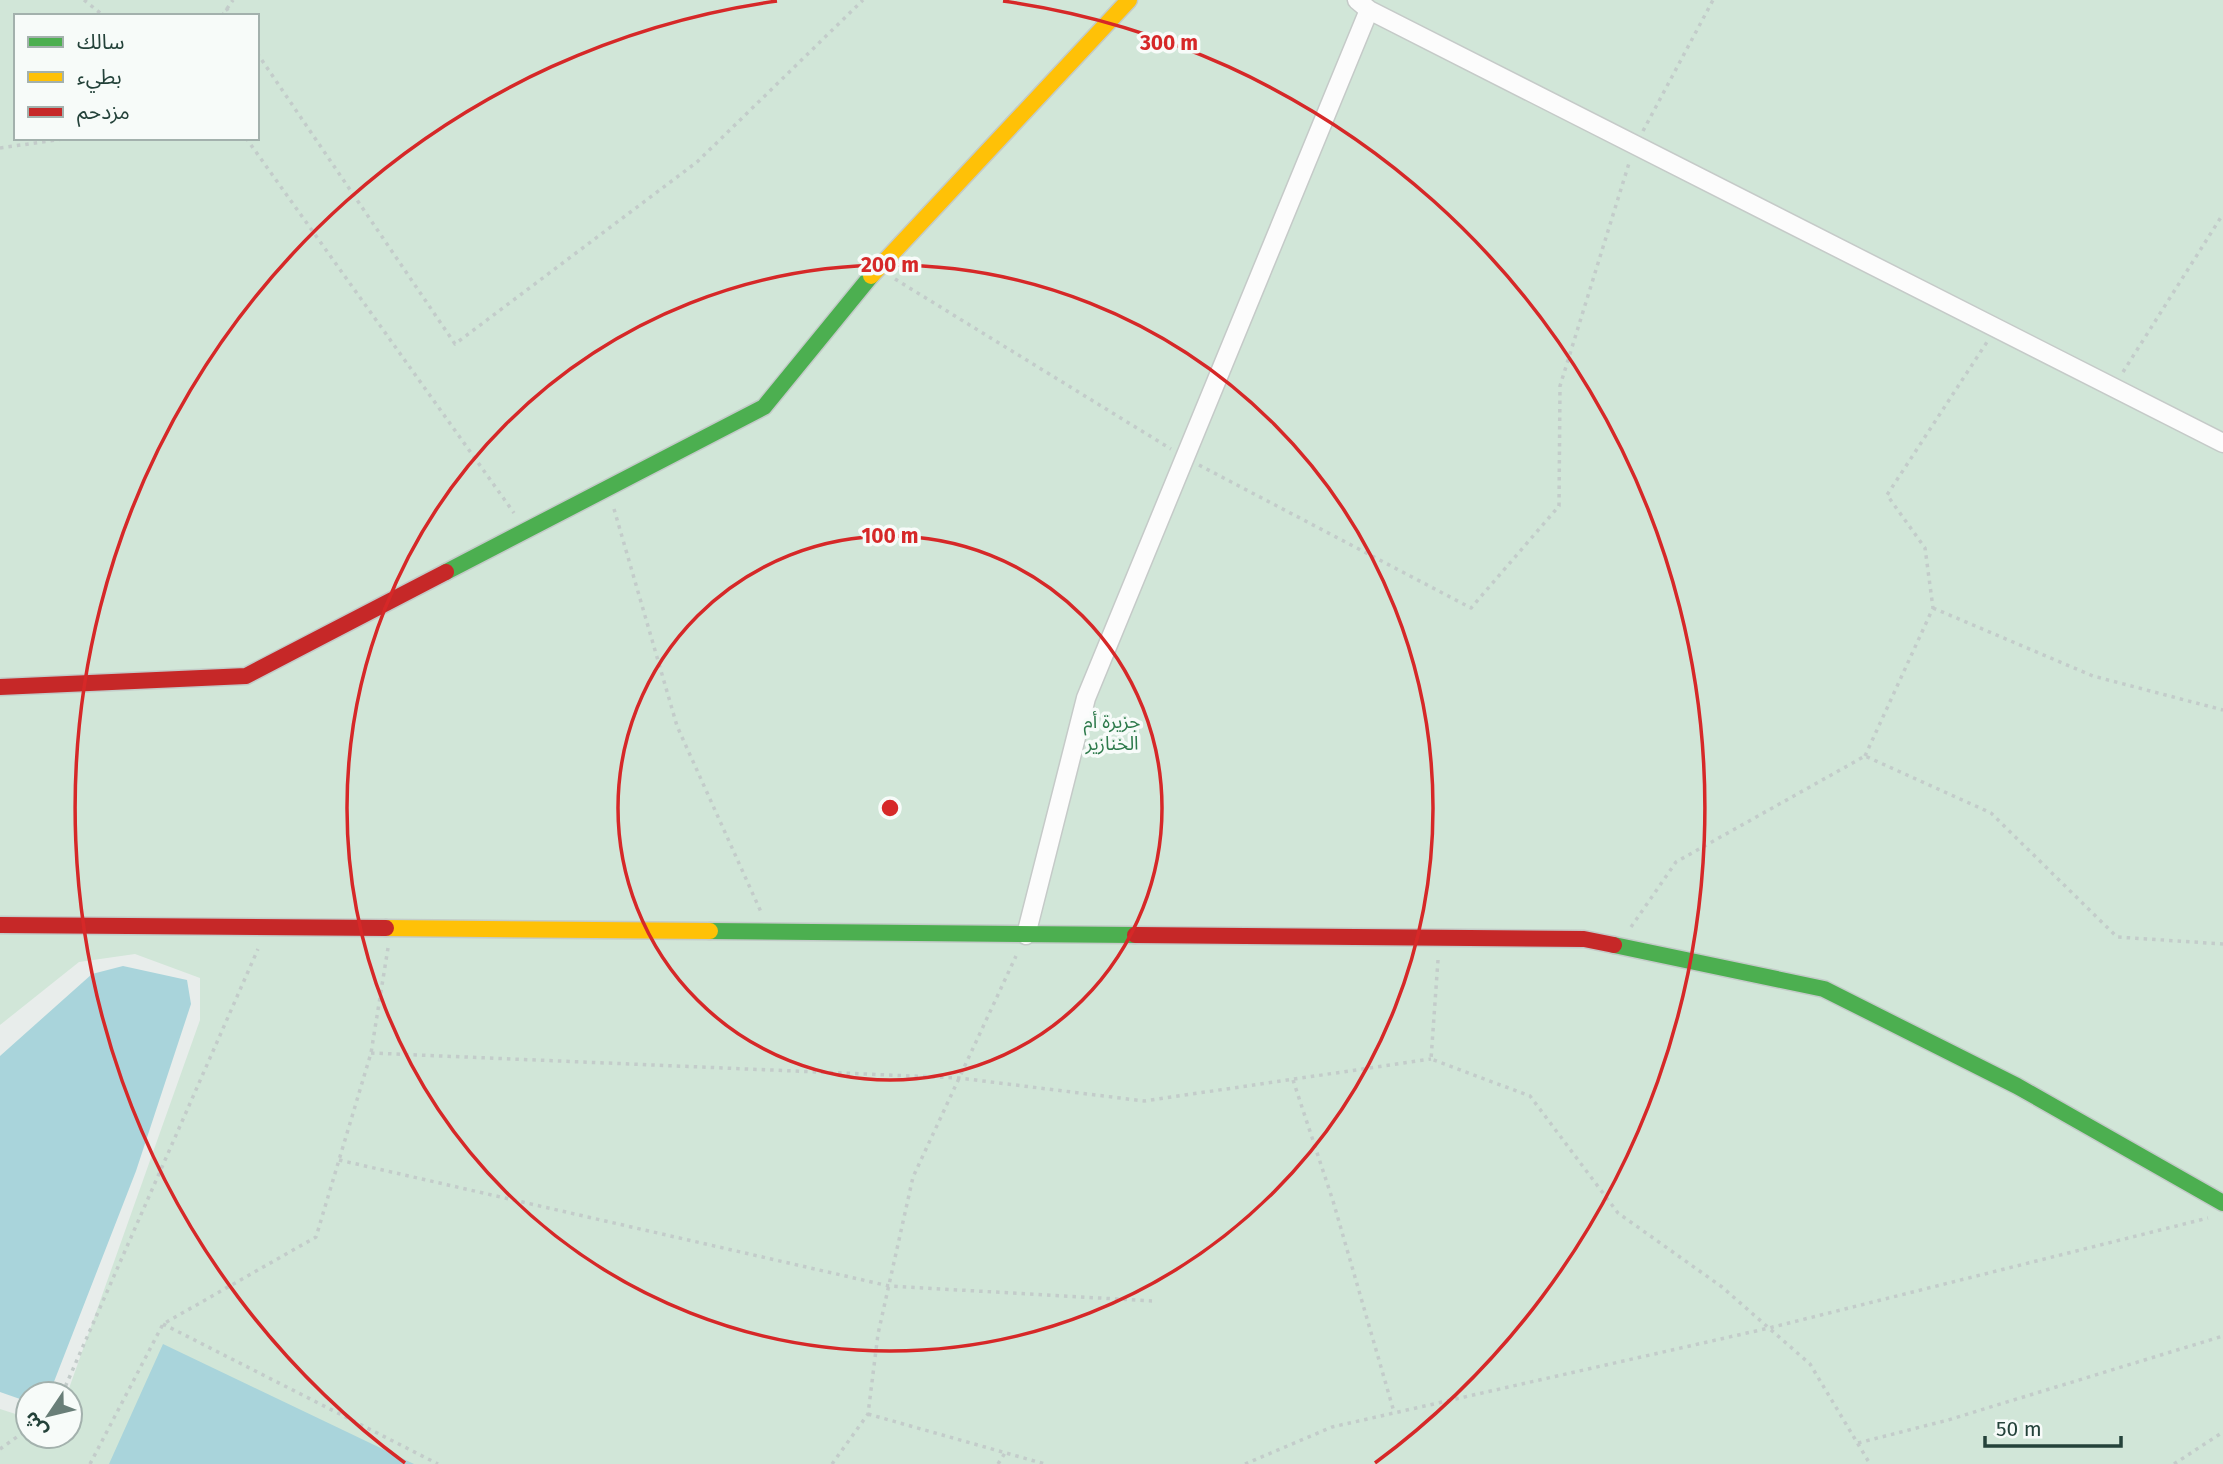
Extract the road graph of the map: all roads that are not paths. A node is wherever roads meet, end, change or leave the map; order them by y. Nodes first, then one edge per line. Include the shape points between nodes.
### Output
1 (1129, 0) edge
2 (1363, 5) edge
3 (2223, 443) edge
4 (0, 687) edge
5 (0, 925) edge
6 (1026, 935) junction
7 (2223, 1203) edge

1 - 4 street via 877,268 764,407 246,676
2 - 3 street
2 - 6 street via 1086,698
5 - 6 street
6 - 7 street via 1584,939 1825,989 2017,1086

